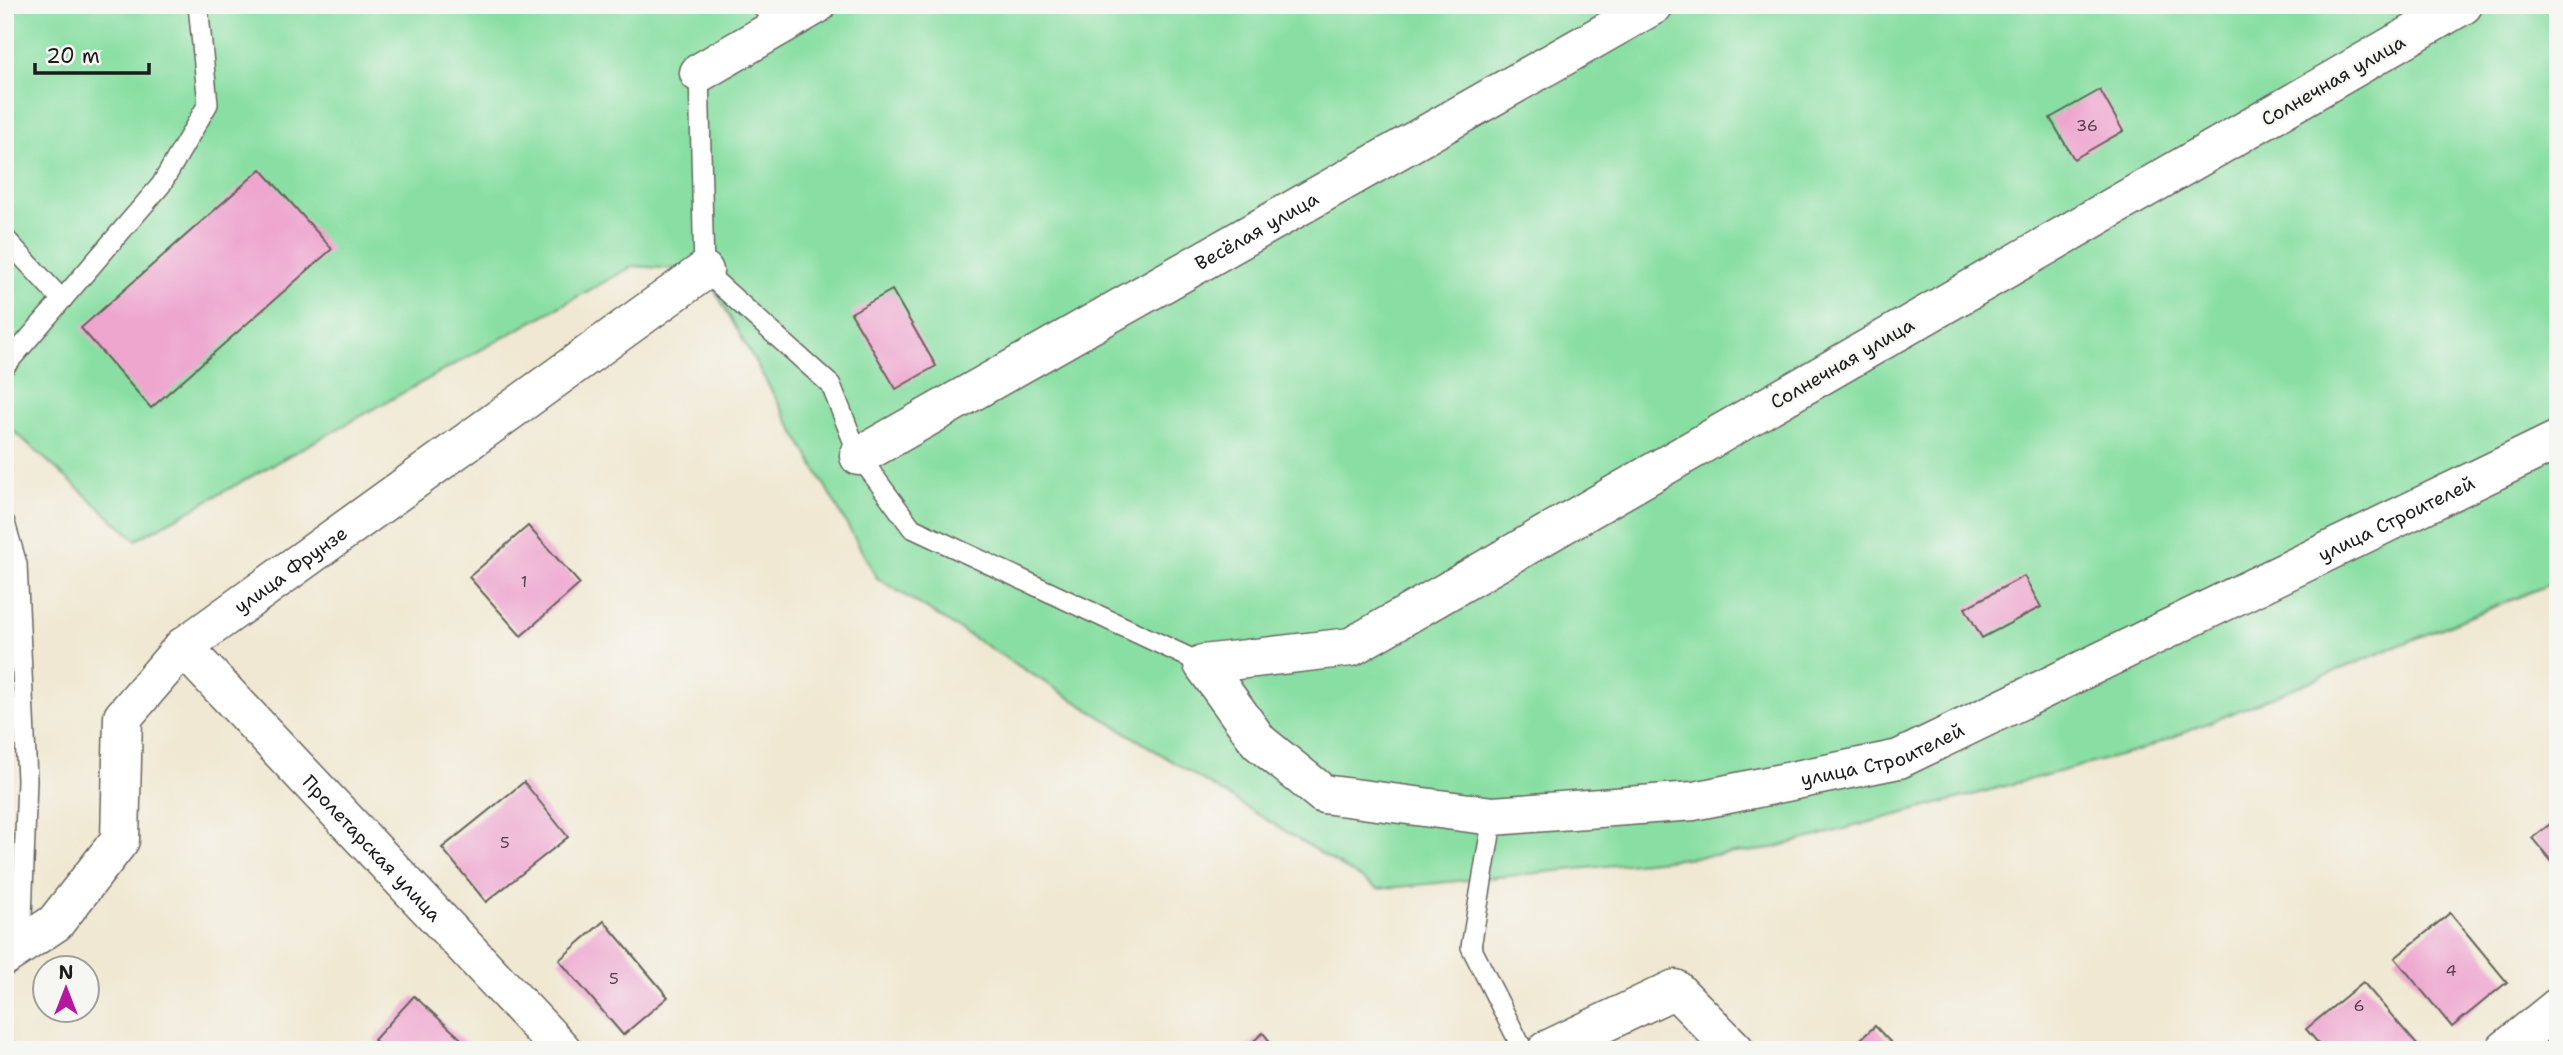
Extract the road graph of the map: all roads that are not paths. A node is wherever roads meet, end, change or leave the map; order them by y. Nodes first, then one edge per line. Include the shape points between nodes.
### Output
1 (198, 5) edge
2 (816, 5) edge
3 (1654, 5) edge
4 (2463, 5) edge
5 (769, 17) edge
6 (699, 73) joint
7 (5, 238) edge
8 (704, 271) junction
9 (62, 300) junction
10 (5, 366) edge
11 (2558, 440) edge
12 (859, 456) junction
13 (5, 523) edge
14 (183, 647) junction
15 (1203, 664) junction
16 (1493, 816) junction
17 (13, 951) edge
18 (2558, 1007) edge
19 (562, 1050) edge
20 (1522, 1050) edge
21 (1546, 1050) edge
22 (1735, 1050) edge
23 (2505, 1050) edge

1 - 9 lane via 208,104 161,185
2 - 5 street
3 - 12 street, Весёлая улица
4 - 15 street, Солнечная улица via 1351,647
5 - 6 street
6 - 8 lane
7 - 9 lane
8 - 12 lane via 831,385
8 - 14 street, улица Фрунзе
9 - 10 lane
11 - 16 street, улица Строителей via 1899,759 1693,801
12 - 15 lane via 912,528
13 - 17 lane via 18,564 26,766
14 - 17 street, улица Фрунзе via 123,717 120,840 55,923
14 - 19 street, Пролетарская улица
15 - 16 street, улица Строителей via 1259,742 1323,794
16 - 20 lane via 1471,947
18 - 23 street
21 - 22 street via 1675,989

